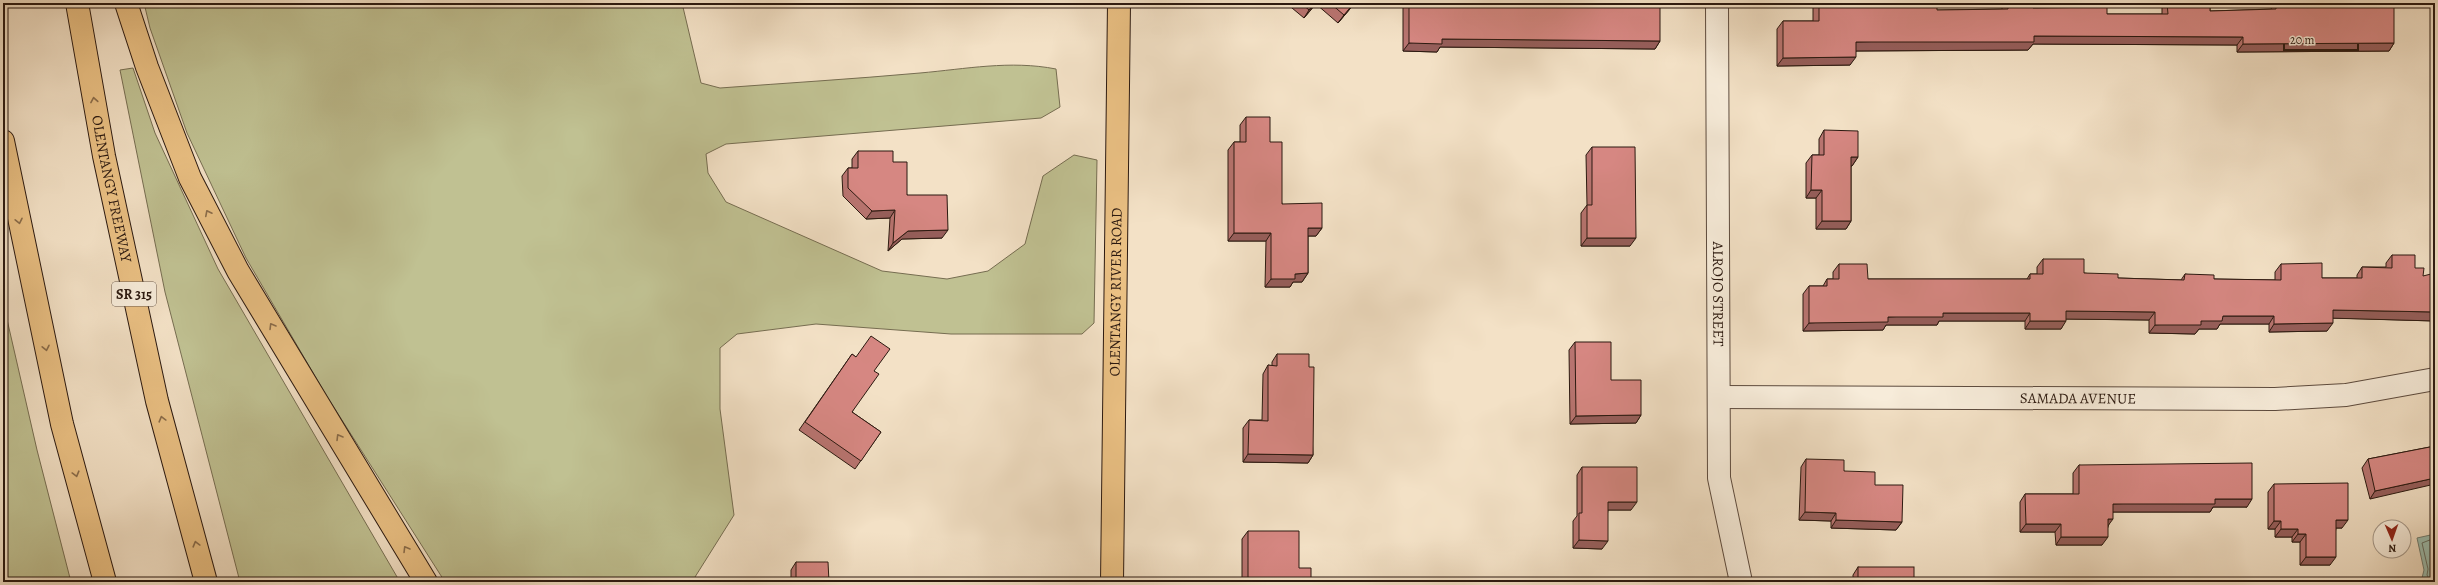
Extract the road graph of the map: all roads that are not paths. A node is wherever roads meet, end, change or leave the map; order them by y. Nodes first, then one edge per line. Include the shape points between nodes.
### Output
1 (77, 3) edge
2 (126, 3) edge
3 (1119, 3) edge
4 (1717, 3) edge
5 (3, 141) edge
6 (2435, 379) edge
7 (1720, 397) junction
8 (105, 582) edge
9 (206, 582) edge
10 (426, 582) edge
11 (1112, 582) edge
12 (1741, 582) edge

9 -> 1 main road, OLENTANGY FREEWAY / SR 315 via 157,401 104,156
10 -> 2 main road via 238,271 190,178 147,67
3 - 11 main road, OLENTANGY RIVER ROAD
4 - 7 street, ALROJO STREET
5 -> 8 main road via 62,424
6 - 7 street, SAMADA AVENUE via 2346,395 2274,399
7 - 12 street, ALROJO STREET via 1719,478

